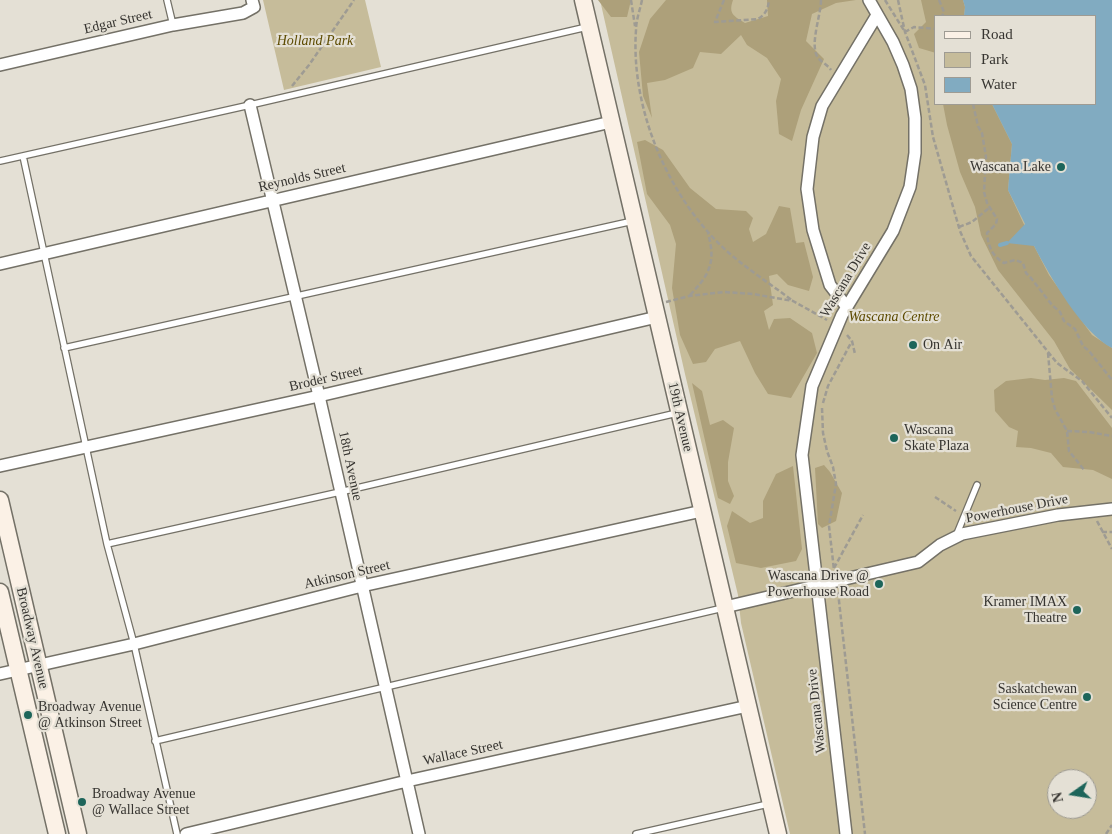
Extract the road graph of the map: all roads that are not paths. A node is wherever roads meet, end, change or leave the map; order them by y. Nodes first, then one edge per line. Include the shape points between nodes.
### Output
1 (167, 0) edge
2 (252, 0) edge
3 (583, 0) edge
4 (869, 0) edge
5 (877, 15) junction
6 (173, 25) junction
7 (589, 26) junction
8 (0, 65) edge
9 (250, 105) junction
10 (612, 122) junction
11 (22, 156) junction
12 (0, 161) edge
13 (273, 201) junction
14 (634, 221) junction
15 (45, 254) junction
16 (0, 264) edge
17 (295, 297) junction
18 (846, 306) junction
19 (656, 311) junction
20 (64, 348) junction
21 (319, 396) junction
22 (679, 412) junction
23 (86, 447) junction
24 (0, 466) edge
25 (977, 485) dead end
26 (340, 492) junction
27 (0, 500) edge
28 (1112, 510) edge
29 (702, 511) junction
30 (955, 538) junction
31 (107, 544) junction
32 (818, 585) junction
33 (362, 586) junction
34 (0, 592) edge
35 (725, 607) junction
36 (134, 644) junction
37 (38, 665) junction
38 (18, 670) junction
39 (0, 674) edge
40 (385, 687) junction
41 (748, 706) junction
42 (155, 741) junction
43 (407, 780) junction
44 (770, 803) junction
45 (56, 834) edge
46 (78, 834) edge
47 (177, 834) edge
48 (186, 834) edge
49 (419, 834) edge
50 (636, 834) edge
51 (778, 834) edge
52 (846, 834) edge

1 - 6 lane
2 - 6 street, Edgar Street via 254,7 243,12
3 - 7 street, 19th Avenue
4 - 5 street, Wascana Drive
5 - 18 street, Wascana Drive via 900,58 911,89 915,153 910,187 893,231
5 - 18 street via 822,106 812,137 807,190 815,239 830,285
6 - 8 street, Edgar Street
7 - 9 lane
7 - 10 street, 19th Avenue
9 - 11 lane
9 - 13 street, 18th Avenue
10 - 13 street, Reynolds Street
10 - 14 street, 19th Avenue
11 - 12 lane
11 - 15 lane
13 - 15 street, Reynolds Street
13 - 17 street, 18th Avenue
14 - 17 lane
14 - 19 street, 19th Avenue
15 - 16 street, Reynolds Street
15 - 20 lane
17 - 20 lane
17 - 21 street, 18th Avenue
18 - 32 street, Wascana Drive via 812,386 802,455
19 - 21 street, Broder Street
19 - 22 street, 19th Avenue
20 - 23 lane
21 - 23 street, Broder Street
21 - 26 street, 18th Avenue
22 - 26 lane
22 - 29 street, 19th Avenue
23 - 24 street, Broder Street
23 - 31 lane
25 - 30 lane
26 - 31 lane
26 - 33 street, 18th Avenue
27 - 37 street, Broadway Avenue
28 - 30 street, Powerhouse Drive via 1048,517
29 - 33 street, Atkinson Street
29 - 35 street, 19th Avenue
30 - 32 street, Powerhouse Drive via 918,562
31 - 36 lane
32 - 35 street
32 - 52 street, Wascana Drive
33 - 36 street, Atkinson Street
33 - 40 street, 18th Avenue
34 - 38 street, Broadway Avenue
35 - 40 lane
35 - 41 street, 19th Avenue
36 - 37 street, Atkinson Street
36 - 42 lane
37 - 38 street, Atkinson Street
37 - 46 street, Broadway Avenue
38 - 39 street, Atkinson Street
38 - 45 street, Broadway Avenue
40 - 42 lane
40 - 43 street, 18th Avenue
41 - 43 street, Wallace Street
41 - 44 street, 19th Avenue
42 - 47 lane
43 - 48 street, Wallace Street
43 - 49 street, 18th Avenue
44 - 50 lane
44 - 51 street, 19th Avenue

